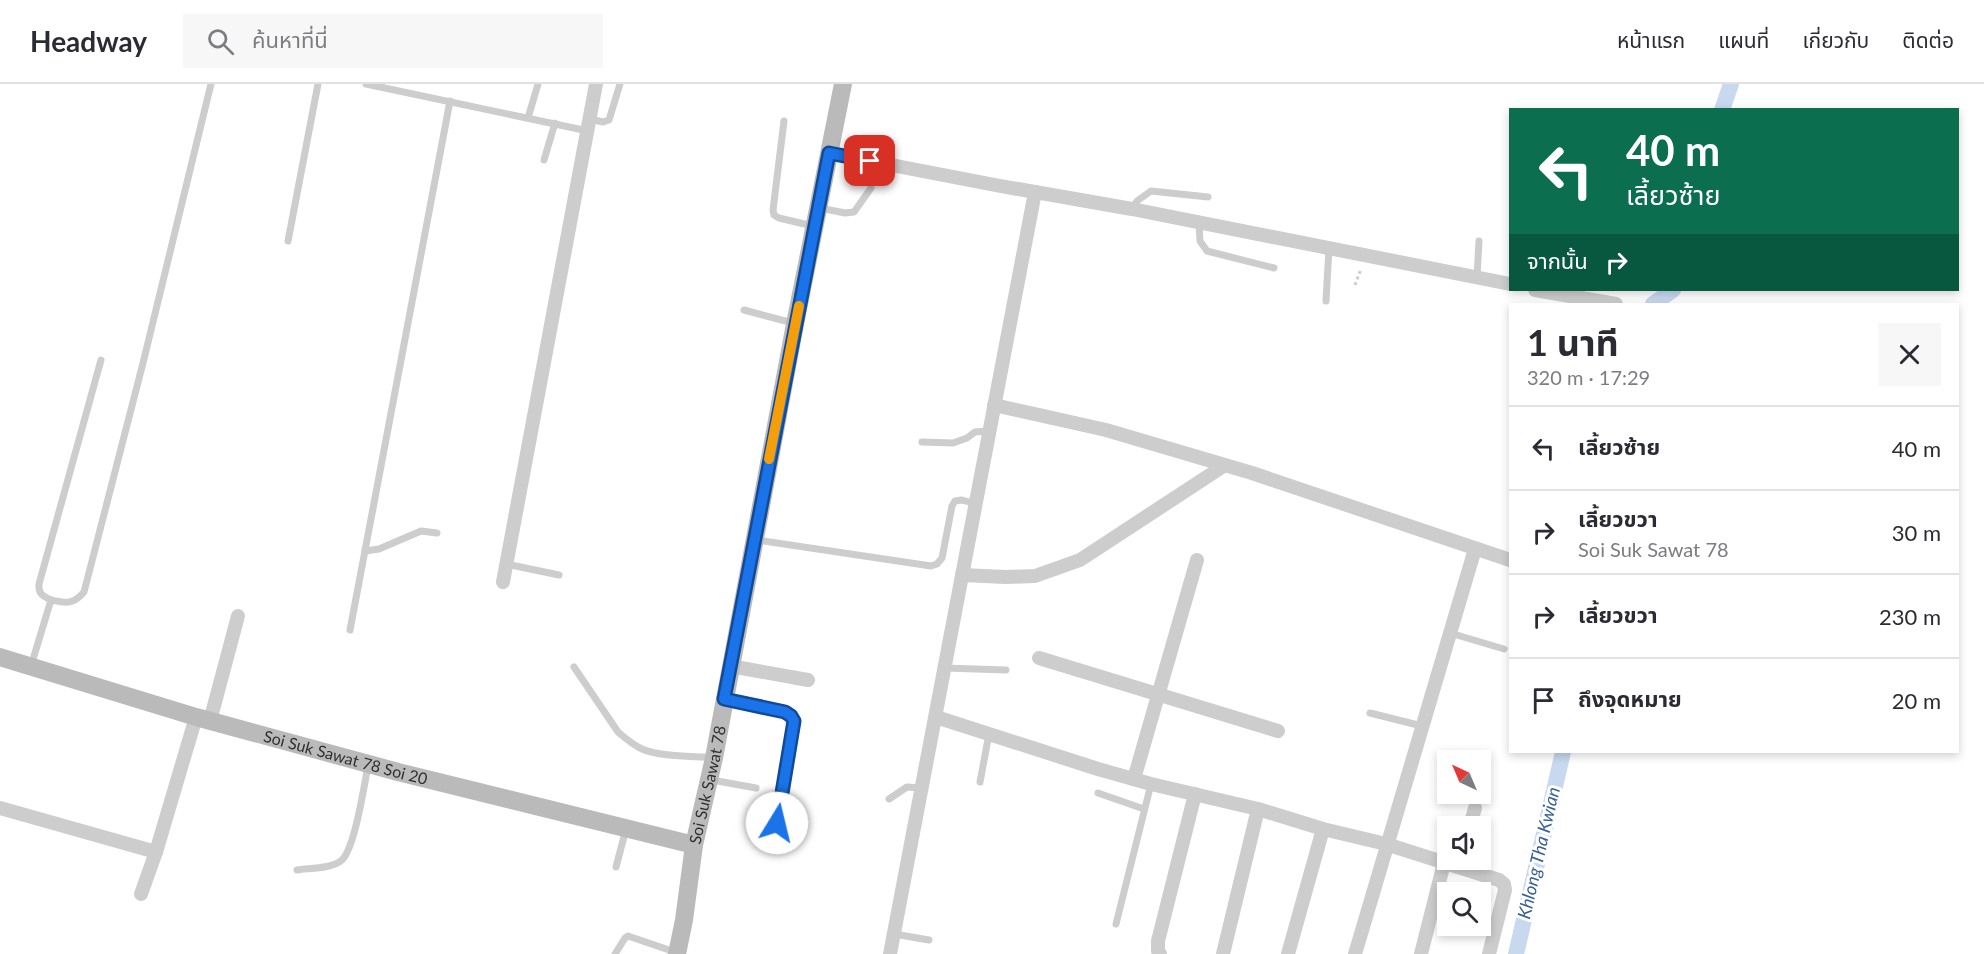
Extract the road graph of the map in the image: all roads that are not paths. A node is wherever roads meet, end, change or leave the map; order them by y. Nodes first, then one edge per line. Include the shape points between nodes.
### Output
1 (211, 84) edge
2 (318, 84) edge
3 (366, 84) edge
4 (538, 84) edge
5 (596, 84) edge
6 (620, 84) edge
7 (843, 84) edge
8 (450, 101) junction
9 (528, 118) junction
10 (784, 121) dead end
11 (555, 123) junction
12 (589, 125) junction
13 (829, 153) junction
14 (544, 160) dead end
15 (871, 188) dead end
16 (1035, 192) junction
17 (1208, 197) dead end
18 (818, 207) junction
19 (1132, 209) junction
20 (1199, 222) junction
21 (814, 226) junction
22 (288, 241) dead end
23 (1479, 241) dead end
24 (1329, 248) junction
25 (1274, 268) dead end
26 (1477, 278) junction
27 (1509, 284) edge
28 (1541, 291) edge
29 (1326, 301) dead end
30 (1610, 303) edge
31 (744, 310) dead end
32 (795, 324) junction
33 (101, 360) dead end
34 (994, 405) junction
35 (989, 431) junction
36 (922, 442) dead end
37 (1225, 465) junction
38 (976, 504) junction
39 (436, 533) dead end
40 (754, 539) junction
41 (1475, 549) junction
42 (365, 551) junction
43 (1197, 560) dead end
44 (1509, 560) edge
45 (506, 564) junction
46 (559, 575) dead end
47 (963, 575) junction
48 (503, 582) dead end
49 (51, 600) junction
50 (238, 616) dead end
51 (350, 630) dead end
52 (1450, 633) junction
53 (1504, 649) dead end
54 (0, 657) edge
55 (1039, 658) dead end
56 (31, 666) junction
57 (730, 666) junction
58 (574, 667) dead end
59 (945, 668) junction
60 (1006, 670) dead end
61 (808, 680) dead end
62 (1160, 694) junction
63 (724, 699) junction
64 (1370, 713) dead end
65 (936, 717) junction
66 (203, 719) junction
67 (1422, 726) junction
68 (1278, 731) dead end
69 (989, 734) junction
70 (714, 758) junction
71 (368, 764) junction
72 (709, 779) junction
73 (1134, 779) junction
74 (980, 782) dead end
75 (1151, 784) junction
76 (756, 788) dead end
77 (922, 789) junction
78 (1098, 793) dead end
79 (1195, 794) junction
80 (889, 799) dead end
81 (0, 808) edge
82 (1258, 808) junction
83 (1475, 808) dead end
84 (1144, 809) junction
85 (1473, 816) edge
86 (777, 823) dead end
87 (627, 828) junction
88 (1323, 829) junction
89 (1386, 844) junction
90 (694, 845) junction
91 (156, 852) junction
92 (1437, 861) edge
93 (616, 867) dead end
94 (297, 870) dead end
95 (1442, 870) edge
96 (1476, 870) edge
97 (141, 894) dead end
98 (1116, 924) dead end
99 (894, 934) junction
100 (928, 940) dead end
101 (677, 953) edge
102 (615, 954) edge
103 (890, 954) edge
104 (1160, 954) edge
105 (1223, 954) edge
106 (1288, 954) edge
107 (1355, 954) edge
108 (1421, 954) edge
109 (1489, 954) edge

1 - 49 lane via 84,592 71,604
2 - 22 lane
3 - 8 lane
4 - 9 lane
5 - 12 street
6 - 12 lane via 609,120
7 - 13 street, Soi Suk Sawat 78
8 - 9 lane
8 - 42 lane
9 - 11 lane
10 - 21 lane via 774,215
11 - 12 lane
11 - 14 lane
12 - 45 street
13 - 16 street
13 - 18 street, Soi Suk Sawat 78
15 - 18 lane via 854,212
16 - 19 street
16 - 34 street
17 - 19 lane via 1151,191
18 - 21 street, Soi Suk Sawat 78
19 - 20 street
20 - 24 street
20 - 25 lane via 1200,241 1207,251
21 - 32 street, Soi Suk Sawat 78
23 - 26 lane
24 - 26 street
24 - 29 lane
26 - 27 street
28 - 30 street
31 - 32 lane
32 - 40 street, Soi Suk Sawat 78
33 - 49 lane via 39,584 38,590
34 - 35 street
34 - 37 street via 1107,430
35 - 36 lane via 975,432 953,443
35 - 38 street
37 - 41 street
37 - 47 street via 1080,560 1035,576
38 - 40 lane via 955,501 942,558 931,566
38 - 47 street
39 - 42 lane via 421,531
40 - 57 street, Soi Suk Sawat 78
41 - 44 street
41 - 52 street
42 - 51 lane
43 - 62 street
45 - 46 lane
45 - 48 street
47 - 59 street
49 - 56 lane
50 - 66 street
52 - 53 lane
52 - 67 street
54 - 56 street, Soi Suk Sawat 78 Soi 20
55 - 62 street
56 - 66 street, Soi Suk Sawat 78 Soi 20
57 - 61 street
57 - 63 street, Soi Suk Sawat 78
58 - 70 lane via 626,740 642,749
59 - 60 lane
59 - 65 street
62 - 68 street
62 - 73 street
63 - 70 street, Soi Suk Sawat 78
63 - 86 street via 785,712 794,721
64 - 67 lane
65 - 69 street
65 - 77 street
66 - 71 street, Soi Suk Sawat 78 Soi 20
66 - 91 street
67 - 89 street
69 - 73 street
69 - 74 lane
70 - 72 street, Soi Suk Sawat 78
71 - 87 street, Soi Suk Sawat 78 Soi 20
71 - 94 lane via 356,830 343,860
72 - 76 lane
72 - 90 street, Soi Suk Sawat 78
73 - 75 street
75 - 79 street
75 - 84 lane
77 - 80 lane via 907,787
77 - 99 street
78 - 84 lane
79 - 82 street
79 - 104 street via 1158,941
81 - 91 street
82 - 88 street
82 - 105 street
83 - 85 street
84 - 98 lane
87 - 90 street, Soi Suk Sawat 78 Soi 20
87 - 93 lane
88 - 89 street
88 - 106 street
89 - 92 street
89 - 107 street
90 - 101 street, Soi Suk Sawat 78
91 - 97 street
95 - 108 street
96 - 109 street via 1499,880 1505,890
99 - 100 lane
99 - 103 street
101 - 102 lane via 628,936

